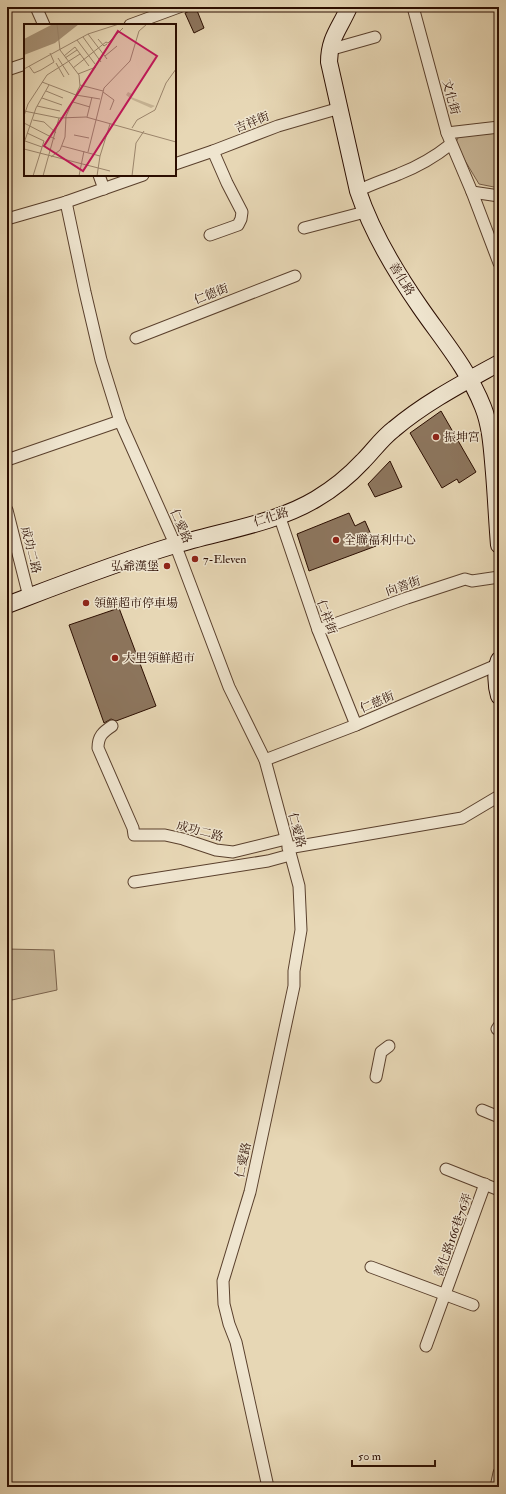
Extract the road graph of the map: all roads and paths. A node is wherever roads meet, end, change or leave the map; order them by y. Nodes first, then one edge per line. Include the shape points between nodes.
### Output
1 (36, 7) edge
2 (178, 7) edge
3 (349, 7) edge
4 (412, 7) edge
5 (44, 24) edge
6 (133, 24) edge
7 (374, 37) dead end
8 (329, 50) junction
9 (24, 64) edge
10 (7, 70) edge
11 (340, 108) junction
12 (499, 127) edge
13 (447, 133) junction
14 (451, 144) junction
15 (214, 151) junction
16 (176, 164) edge
17 (99, 176) edge
18 (140, 176) edge
19 (104, 189) junction
20 (358, 192) junction
21 (472, 192) junction
22 (499, 196) edge
23 (66, 202) junction
24 (365, 212) junction
25 (7, 219) edge
26 (304, 228) dead end
27 (210, 235) dead end
28 (499, 263) edge
29 (295, 276) dead end
30 (136, 338) dead end
31 (499, 363) edge
32 (470, 379) junction
33 (120, 421) junction
34 (7, 460) edge
35 (7, 510) edge
36 (279, 515) junction
37 (175, 544) junction
38 (499, 546) edge
39 (499, 577) edge
40 (29, 597) junction
41 (7, 605) edge
42 (318, 630) junction
43 (498, 663) edge
44 (499, 696) edge
45 (356, 725) junction
46 (112, 726) dead end
47 (265, 760) junction
48 (499, 796) edge
49 (288, 847) junction
50 (134, 882) dead end
51 (389, 1046) dead end
52 (376, 1077) dead end
53 (482, 1110) dead end
54 (499, 1117) edge
55 (446, 1169) dead end
56 (485, 1184) junction
57 (499, 1190) edge
58 (371, 1267) dead end
59 (445, 1296) junction
60 (473, 1305) dead end
61 (426, 1346) dead end
62 (499, 1473) edge
63 (268, 1487) edge
64 (496, 1487) edge

1 - 5 street
2 - 6 street
3 - 8 street, 善化路
4 - 13 street, 文化街
7 - 8 street
8 - 11 street, 善化路 via 329,62
9 - 10 street
11 - 15 street, 吉祥街 via 278,126
11 - 20 street, 善化路
12 - 13 street
13 - 14 street, 文化街
14 - 20 street via 439,153
14 - 21 street, 文化街
15 - 16 street, 吉祥街
15 - 27 street via 242,212 238,225
17 - 19 street
18 - 19 street
19 - 23 street
20 - 24 street, 善化路
21 - 22 street
21 - 28 street, 文化街
23 - 25 street
23 - 33 street, 仁愛路 via 100,353
24 - 26 street
24 - 32 street, 善化路 via 397,273
29 - 30 street, 仁德街
31 - 32 street, 仁化路
32 - 36 street, 仁化路 via 405,420 330,490 315,500
32 - 38 street, 善化路 via 483,408 490,436
33 - 34 street
33 - 37 street, 仁愛路
35 - 40 street, 成功二路
36 - 37 street, 仁化路
36 - 42 street, 仁祥街
37 - 40 street, 仁化路
37 - 47 street, 仁愛路 via 229,687
39 - 42 street, 向善街 via 472,581 465,579
40 - 41 street, 仁化路
42 - 45 street, 仁祥街
43 - 44 street
43 - 45 street, 仁慈街
45 - 47 street, 仁慈街
46 - 49 street, 成功二路 via 101,733 98,748 133,828 134,836 165,835 232,852
47 - 49 street, 仁愛路
48 - 49 street, 成功二路 via 462,818
49 - 50 street, 成功二路 via 268,861
49 - 63 street, 仁愛路 via 299,886 301,930 294,986 250,1192 223,1281 224,1304 236,1342
51 - 52 street via 381,1052
53 - 54 street
55 - 56 street, 善化路166巷76弄
56 - 57 street, 善化路166巷76弄
56 - 59 street, 善化路166巷76弄
58 - 59 street, 善化路166巷76弄
59 - 60 street, 善化路166巷76弄
59 - 61 street, 善化路166巷76弄
62 - 64 street

